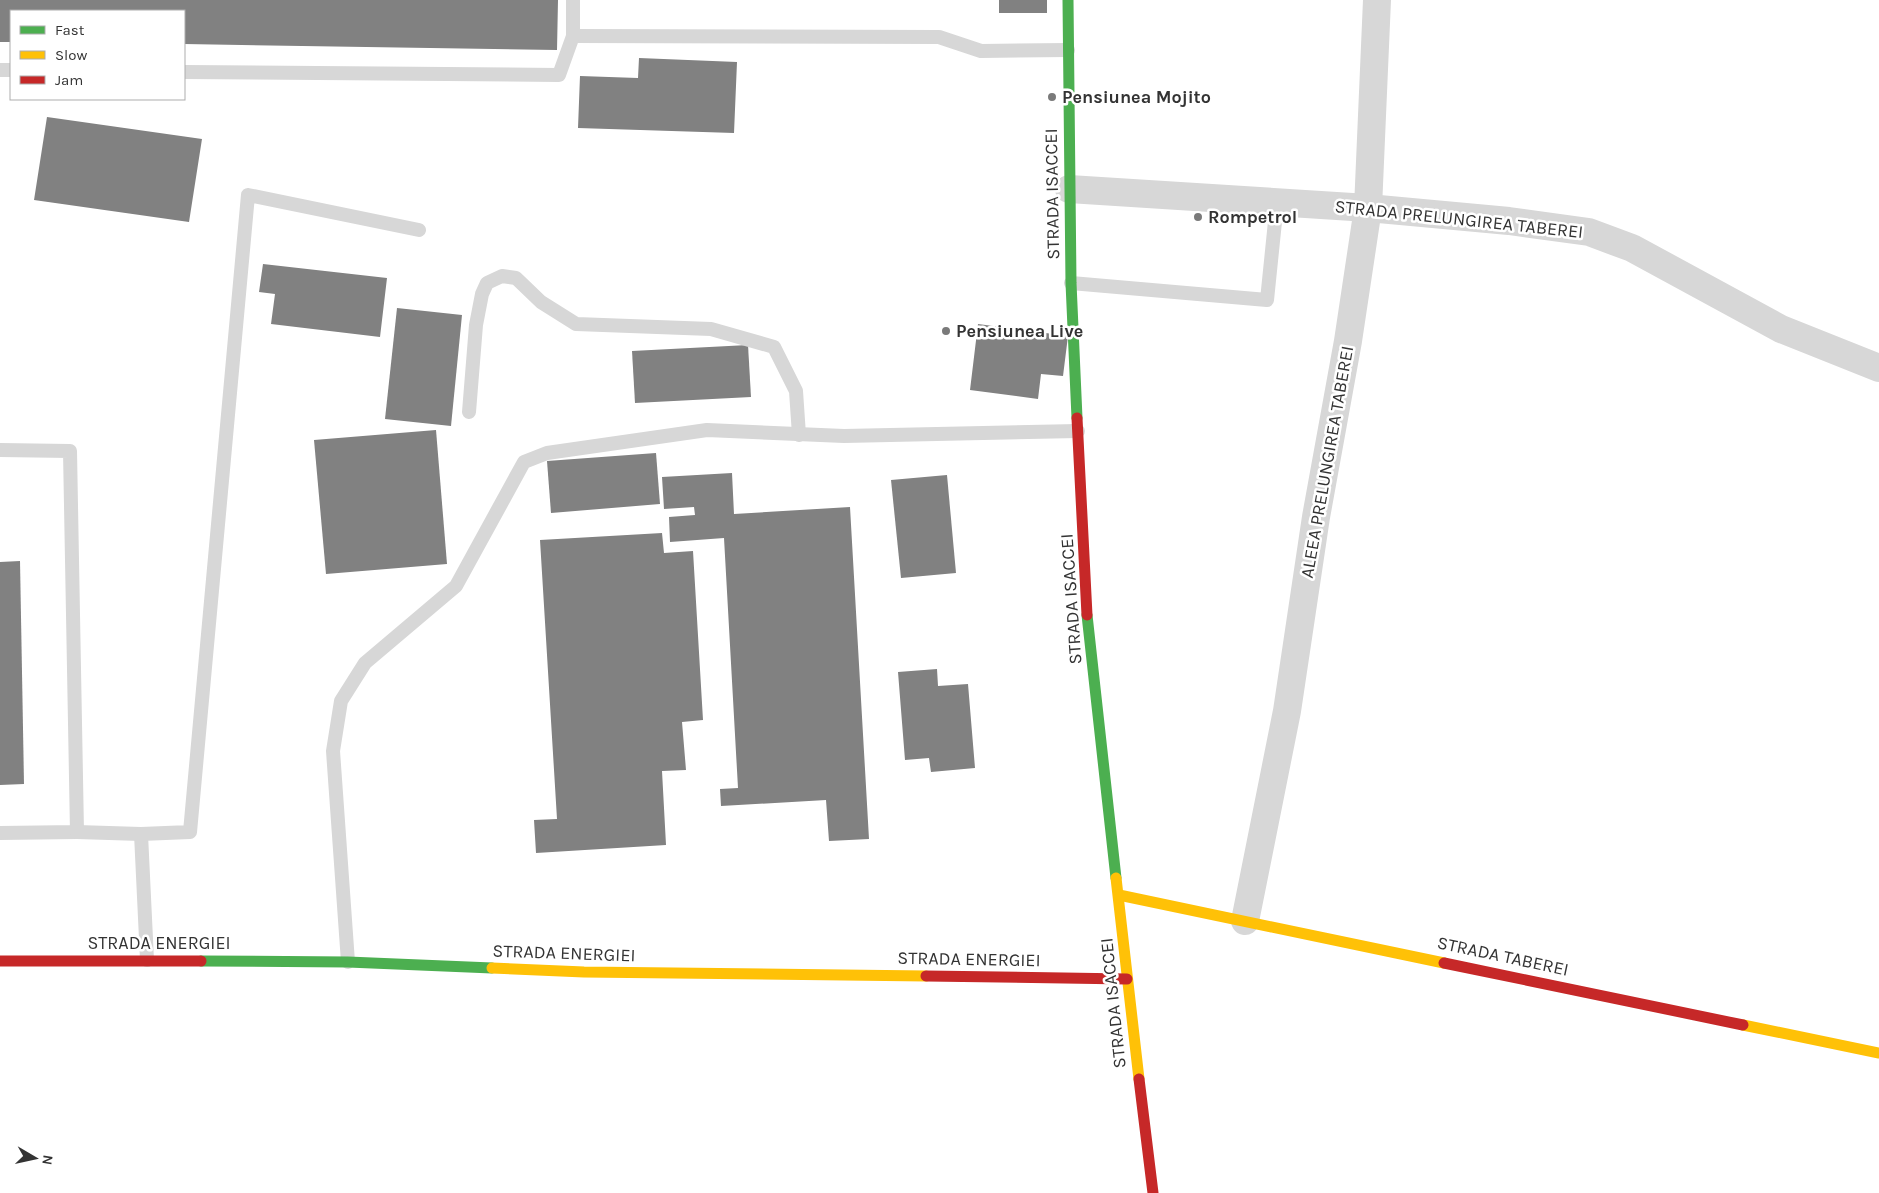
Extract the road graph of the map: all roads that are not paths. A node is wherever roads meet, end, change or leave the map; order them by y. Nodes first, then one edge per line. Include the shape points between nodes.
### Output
1 (574, 0) edge
2 (1068, 0) edge
3 (1377, 0) edge
4 (572, 36) junction
5 (1068, 50) junction
6 (185, 72) edge
7 (1069, 189) junction
8 (1278, 202) junction
9 (1368, 208) junction
10 (419, 230) dead end
11 (1071, 283) junction
12 (1879, 368) edge
13 (468, 412) dead end
14 (1078, 431) junction
15 (799, 434) junction
16 (0, 450) edge
17 (77, 832) junction
18 (0, 833) edge
19 (141, 834) junction
20 (1119, 895) junction
21 (1246, 921) junction
22 (147, 960) junction
23 (0, 961) edge
24 (348, 962) junction
25 (1127, 978) junction
26 (1879, 1053) edge
27 (1153, 1193) edge

1 - 4 lane
2 - 5 street, STRADA ISACCEI
3 - 9 street, ALEEA PRELUNGIREA TABEREI
4 - 5 lane via 939,37 981,51
4 - 6 lane via 559,75
5 - 7 street, STRADA ISACCEI
7 - 8 street, STRADA PRELUNGIREA TABEREI
7 - 11 street, STRADA ISACCEI
8 - 9 street, STRADA PRELUNGIREA TABEREI
8 - 11 lane via 1267,300
9 - 12 street, STRADA PRELUNGIREA TABEREI via 1589,232 1632,248 1781,329
9 - 21 street, ALEEA PRELUNGIREA TABEREI via 1287,711
10 - 19 lane via 248,195 190,832
11 - 14 street, STRADA ISACCEI
13 - 15 lane via 478,309 487,283 502,276 516,278 541,302 576,324 712,329 774,347 796,391
14 - 15 lane
14 - 20 street, STRADA ISACCEI via 1086,602
15 - 24 lane via 707,430 547,453 524,462 456,586 365,663 341,701 333,751
16 - 17 lane via 70,450
17 - 18 lane
17 - 19 lane
19 - 22 lane
20 - 21 street, STRADA TABEREI
20 - 25 street, STRADA ISACCEI
21 - 26 street, STRADA TABEREI
22 - 23 street, STRADA ENERGIEI
22 - 24 street, STRADA ENERGIEI
24 - 25 street, STRADA ENERGIEI via 584,972
25 - 27 street, STRADA ISACCEI

